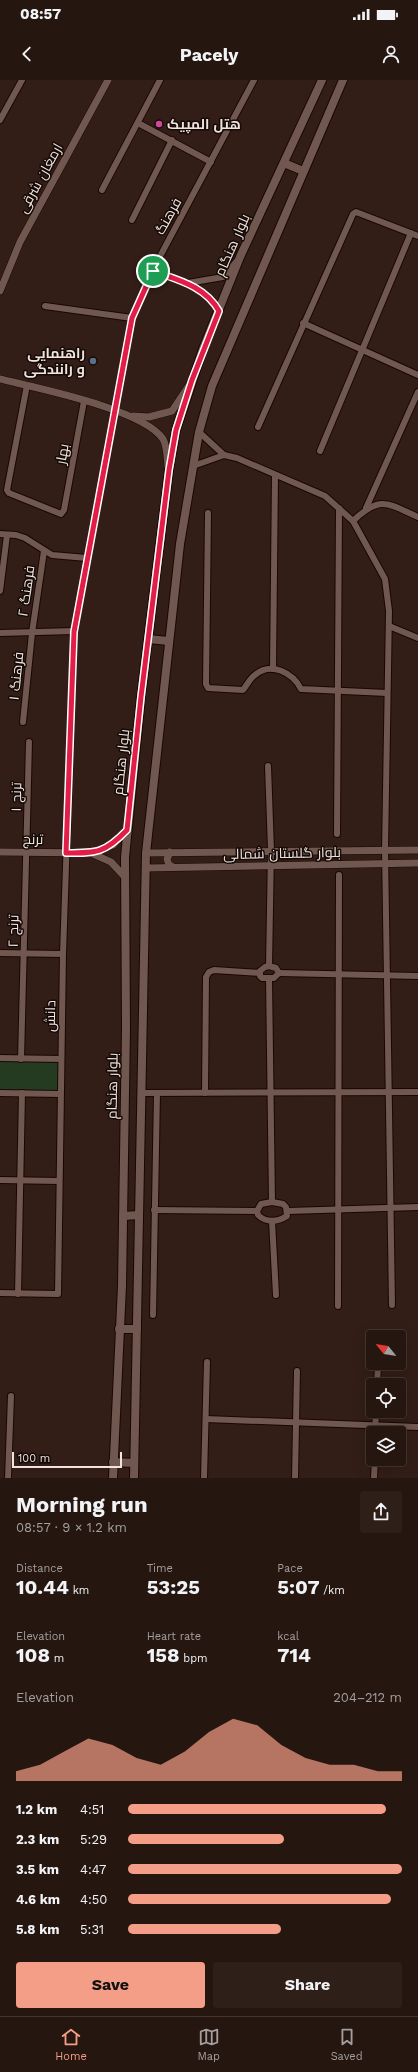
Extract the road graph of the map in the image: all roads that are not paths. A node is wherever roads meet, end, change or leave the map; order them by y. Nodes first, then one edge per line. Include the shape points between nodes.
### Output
1 (22, 80) edge
2 (108, 80) edge
3 (160, 80) edge
4 (254, 80) edge
5 (322, 80) edge
6 (343, 80) edge
7 (0, 120) edge
8 (138, 123) junction
9 (172, 140) junction
10 (211, 162) junction
11 (284, 163) junction
12 (303, 171) junction
13 (102, 190) dead end
14 (132, 220) dead end
15 (411, 233) junction
16 (418, 236) edge
17 (240, 257) junction
18 (153, 271) junction
19 (188, 283) junction
20 (0, 291) edge
21 (45, 306) dead end
22 (219, 311) junction
23 (132, 318) junction
24 (303, 323) junction
25 (363, 350) junction
26 (418, 375) edge
27 (0, 379) edge
28 (192, 380) junction
29 (27, 385) junction
30 (418, 392) edge
31 (84, 401) junction
32 (114, 409) junction
33 (126, 415) junction
34 (258, 427) dead end
35 (199, 432) junction
36 (320, 451) dead end
37 (224, 455) junction
38 (193, 466) junction
39 (169, 470) junction
40 (274, 475) junction
41 (340, 508) junction
42 (366, 508) junction
43 (208, 513) dead end
44 (418, 517) edge
45 (353, 521) junction
46 (0, 534) edge
47 (7, 535) junction
48 (44, 551) junction
49 (87, 558) junction
50 (0, 591) edge
51 (389, 626) junction
52 (74, 632) junction
53 (0, 633) edge
54 (32, 633) junction
55 (418, 638) edge
56 (148, 639) junction
57 (169, 641) junction
58 (273, 669) junction
59 (338, 690) junction
60 (387, 692) junction
61 (23, 722) dead end
62 (29, 742) dead end
63 (268, 766) dead end
64 (127, 830) junction
65 (337, 834) dead end
66 (271, 850) junction
67 (386, 850) junction
68 (418, 850) edge
69 (0, 852) edge
70 (26, 852) junction
71 (170, 852) junction
72 (66, 853) junction
73 (91, 853) junction
74 (146, 853) junction
75 (418, 863) edge
76 (387, 864) junction
77 (271, 866) junction
78 (172, 867) junction
79 (146, 868) junction
80 (339, 875) dead end
81 (124, 876) junction
82 (0, 953) edge
83 (24, 954) junction
84 (63, 954) junction
85 (269, 966) junction
86 (279, 972) junction
87 (260, 973) junction
88 (339, 975) junction
89 (388, 975) junction
90 (418, 976) edge
91 (270, 979) junction
92 (0, 1058) edge
93 (21, 1059) junction
94 (61, 1059) junction
95 (271, 1092) junction
96 (338, 1092) junction
97 (390, 1092) junction
98 (418, 1092) edge
99 (0, 1093) edge
100 (22, 1093) junction
101 (142, 1093) junction
102 (157, 1093) junction
103 (204, 1093) junction
104 (60, 1094) junction
105 (0, 1180) edge
106 (19, 1180) junction
107 (59, 1181) junction
108 (272, 1202) junction
109 (391, 1207) junction
110 (418, 1207) edge
111 (338, 1209) junction
112 (154, 1210) junction
113 (257, 1211) junction
114 (288, 1211) junction
115 (139, 1214) junction
116 (123, 1216) junction
117 (272, 1221) junction
118 (0, 1293) edge
119 (18, 1294) junction
120 (276, 1295) dead end
121 (392, 1305) dead end
122 (338, 1306) dead end
123 (153, 1314) dead end
124 (119, 1329) junction
125 (137, 1329) junction
126 (207, 1362) dead end
127 (297, 1371) dead end
128 (11, 1396) dead end
129 (376, 1418) edge
130 (206, 1419) junction
131 (296, 1422) junction
132 (375, 1426) joint
133 (406, 1427) edge
134 (418, 1427) edge
135 (113, 1462) junction
136 (134, 1463) junction
137 (375, 1466) edge
138 (8, 1478) edge
139 (113, 1478) edge
140 (134, 1478) edge
141 (204, 1478) edge
142 (295, 1478) edge
143 (374, 1478) edge

1 - 7 street
2 - 20 street, ارمغان شرقی via 20,242
3 - 8 street
4 - 10 street, فرهنگ
5 - 11 main road, بلوار هنگام
6 - 12 main road
8 - 9 street
8 - 13 street
9 - 10 street
9 - 14 street
10 - 18 street, فرهنگ
11 - 12 main road
11 - 17 main road, بلوار هنگام
12 - 35 main road via 212,386
15 - 16 street
15 - 24 street via 356,212 353,214
15 - 25 street
17 - 19 street via 223,277
17 - 22 main road, بلوار هنگام
18 - 19 street
18 - 23 street, فرهنگ
19 - 22 street via 213,300
21 - 23 street
22 - 28 main road, بلوار هنگام
23 - 32 street, فرهنگ
24 - 25 street
24 - 34 street
25 - 26 street
25 - 36 street
27 - 29 street
28 - 33 street via 172,411 149,417
28 - 39 main road, بلوار هنگام via 176,430
29 - 31 street
29 - 31 street, بهار via 7,490 61,514 64,510
30 - 42 street
31 - 32 street
32 - 33 street
32 - 49 street, فرهنگ
33 - 39 street via 152,428 162,438
35 - 37 street
35 - 38 main road
37 - 38 street
37 - 40 street
38 - 57 main road via 180,544
39 - 56 main road, بلوار هنگام
40 - 41 street via 325,496
40 - 58 street
41 - 45 street
41 - 59 street
42 - 44 street via 378,503 387,504
42 - 45 street
43 - 58 street via 206,684 212,690 243,690 254,675 262,670
45 - 51 street via 385,579
46 - 47 street
47 - 48 street via 25,538
47 - 50 street
48 - 49 street via 52,555
48 - 54 street, فرهنگ ۲
49 - 52 street, فرهنگ
51 - 55 street
51 - 60 street
52 - 54 street
52 - 72 street, فرهنگ
53 - 54 street
54 - 61 street, فرهنگ ۱
56 - 57 main road
56 - 64 main road, بلوار هنگام
57 - 74 main road
58 - 59 street via 288,673 302,689
59 - 60 street
59 - 65 street
60 - 67 street
62 - 70 street, ترنج ۱
63 - 66 street
64 - 73 street via 113,845
64 - 81 main road, بلوار هنگام
66 - 67 street, بلوار گلستان شمالی
66 - 71 street, بلوار گلستان شمالی
66 - 77 street
67 - 68 street, بلوار گلستان شمالی
67 - 76 street
69 - 70 street, ترنج
70 - 72 street, ترنج
70 - 83 street, ترنج ۲
71 - 74 street, بلوار گلستان شمالی
71 - 78 street via 167,862
72 - 73 street, ترنج
72 - 84 street, دانش
73 - 81 street via 111,862
74 - 79 main road
75 - 76 street, بلوار گلستان شمالی
76 - 77 street, بلوار گلستان شمالی
76 - 89 street
77 - 78 street, بلوار گلستان شمالی
77 - 85 street
78 - 79 street, بلوار گلستان شمالی
79 - 101 main road
80 - 88 street
81 - 116 main road, بلوار هنگام via 126,1028
82 - 83 street
83 - 84 street
83 - 93 street, ترنج ۲
84 - 94 street, دانش
85 - 86 street
85 - 87 street via 262,968
86 - 88 street
86 - 91 street via 276,977
87 - 91 street via 262,978
87 - 103 street via 214,970 206,977
88 - 89 street
88 - 96 street
89 - 90 street
89 - 97 street
91 - 95 street
92 - 93 street
93 - 94 street
94 - 104 street, دانش
95 - 96 street
95 - 103 street
95 - 108 street
96 - 97 street
96 - 111 street
97 - 98 street
97 - 109 street
99 - 100 street
100 - 104 street
100 - 106 street
101 - 102 street
101 - 115 main road
102 - 103 street
102 - 112 street
104 - 107 street, دانش
105 - 106 street
106 - 107 street
106 - 119 street
107 - 119 street, دانش via 58,1294
108 - 113 street via 261,1204
108 - 114 street via 283,1204
109 - 110 street
109 - 111 street
109 - 121 street
111 - 114 street
111 - 122 street
112 - 113 street
112 - 123 street
113 - 117 street via 262,1219
114 - 117 street via 283,1218
115 - 116 main road
115 - 125 main road
116 - 124 main road, بلوار هنگام
117 - 120 street
118 - 119 street
124 - 125 main road
124 - 135 main road, بلوار هنگام
125 - 136 main road
126 - 130 street
127 - 131 street
128 - 138 street
129 - 132 street
130 - 131 street
130 - 141 street
131 - 132 street
131 - 142 street
133 - 134 street
135 - 136 main road
135 - 139 main road, بلوار هنگام
136 - 140 main road
137 - 143 street

